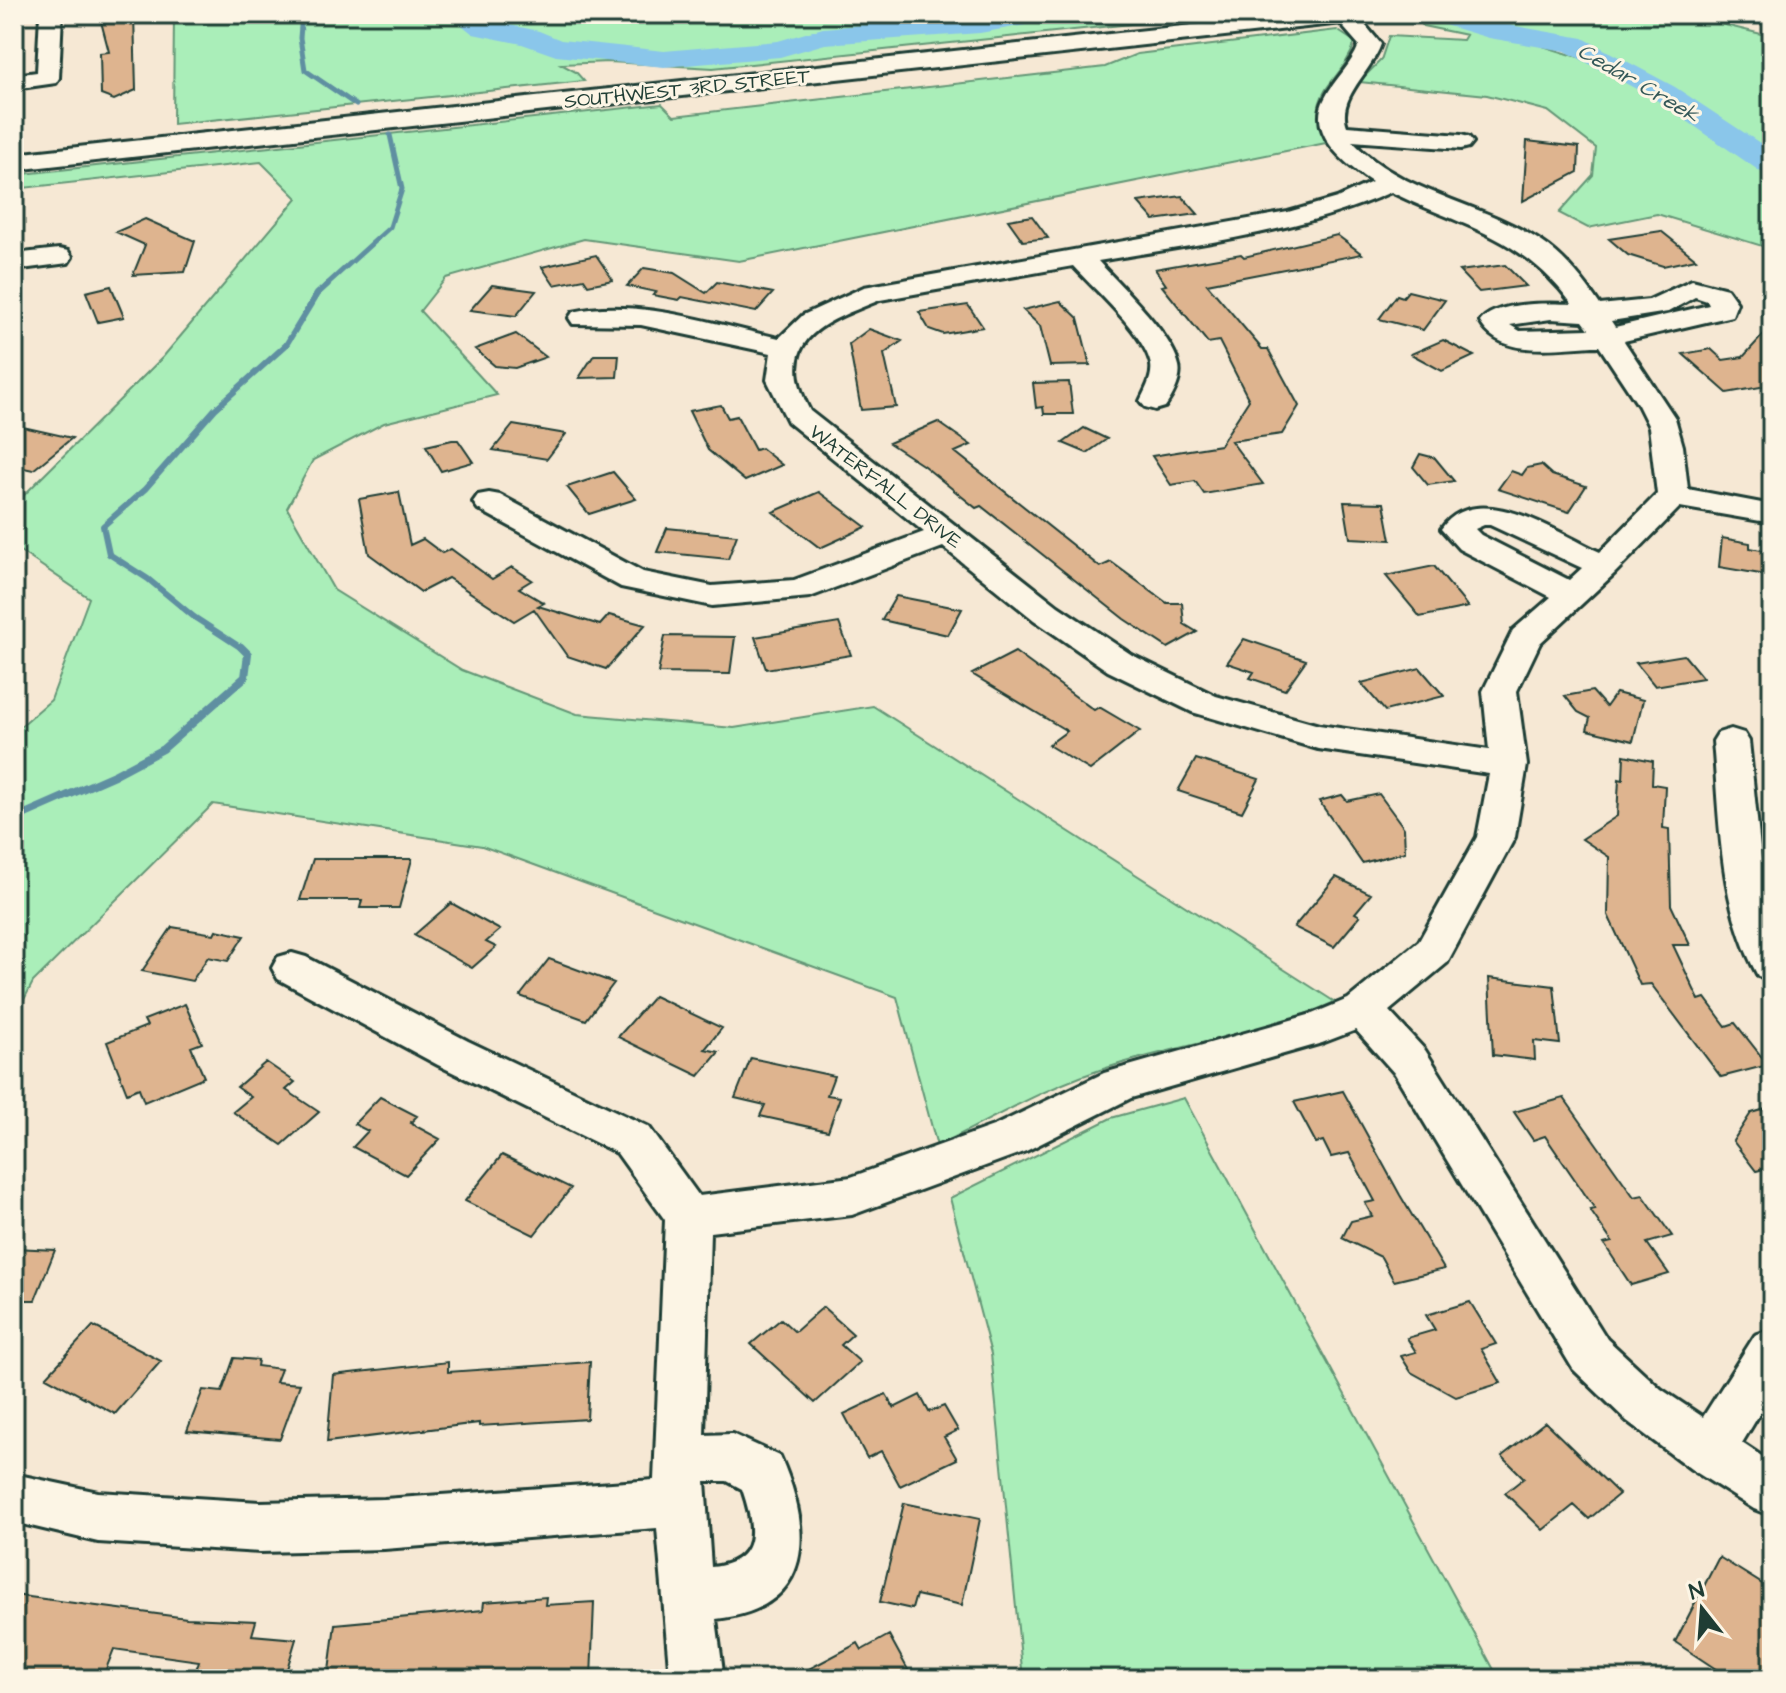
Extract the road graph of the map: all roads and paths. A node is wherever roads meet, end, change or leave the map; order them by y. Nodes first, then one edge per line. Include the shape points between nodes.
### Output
1 (51, 14) edge
2 (1354, 15) edge
3 (14, 82) edge
4 (1334, 132) junction
5 (1461, 142) dead end
6 (14, 162) edge
7 (1391, 183) junction
8 (1079, 256) junction
9 (59, 257) dead end
10 (14, 262) edge
11 (583, 318) dead end
12 (786, 348) junction
13 (1155, 401) dead end
14 (1673, 496) junction
15 (489, 502) dead end
16 (1772, 514) edge
17 (946, 534) junction
18 (1604, 566) junction
19 (1573, 595) junction
20 (1731, 741) dead end
21 (1509, 765) junction
22 (1772, 965) edge
23 (292, 968) dead end
24 (1363, 1010) junction
25 (688, 1216) junction
26 (1772, 1350) edge
27 (1709, 1452) junction
28 (679, 1481) junction
29 (1772, 1492) edge
30 (14, 1498) edge
31 (687, 1596) junction
32 (697, 1679) edge

1 - 3 street via 48,78
2 - 4 street via 1370,44 1364,61 1336,97 1331,114
2 - 6 main road, SOUTHWEST 3RD STREET
4 - 5 street
4 - 7 street via 1351,156
7 - 8 street via 1291,219
7 - 14 street via 1532,246 1569,280 1660,418
8 - 12 street via 874,293 826,313
8 - 13 street via 1165,362
9 - 10 street
11 - 12 street via 641,317
12 - 17 street, WATERFALL DRIVE via 781,376 798,416
14 - 16 street
14 - 18 street
15 - 17 street via 633,580 712,596 798,590
17 - 21 street, WATERFALL DRIVE via 1120,663 1204,704 1318,737
18 - 19 street
18 - 19 street via 1495,516 1476,515 1457,529 1470,542
19 - 21 street via 1525,638 1500,691
20 - 22 street via 1744,875 1763,953
21 - 24 street via 1496,837 1433,952
23 - 25 street via 633,1140
24 - 25 street via 1322,1027 1119,1085 1011,1138 852,1196
24 - 27 street via 1410,1062 1590,1354 1644,1405
25 - 28 street
26 - 27 street
27 - 29 street
28 - 30 street via 432,1521 260,1527 98,1517
28 - 31 street
28 - 31 street via 732,1457 762,1473 777,1538 770,1566 743,1590
31 - 32 street

